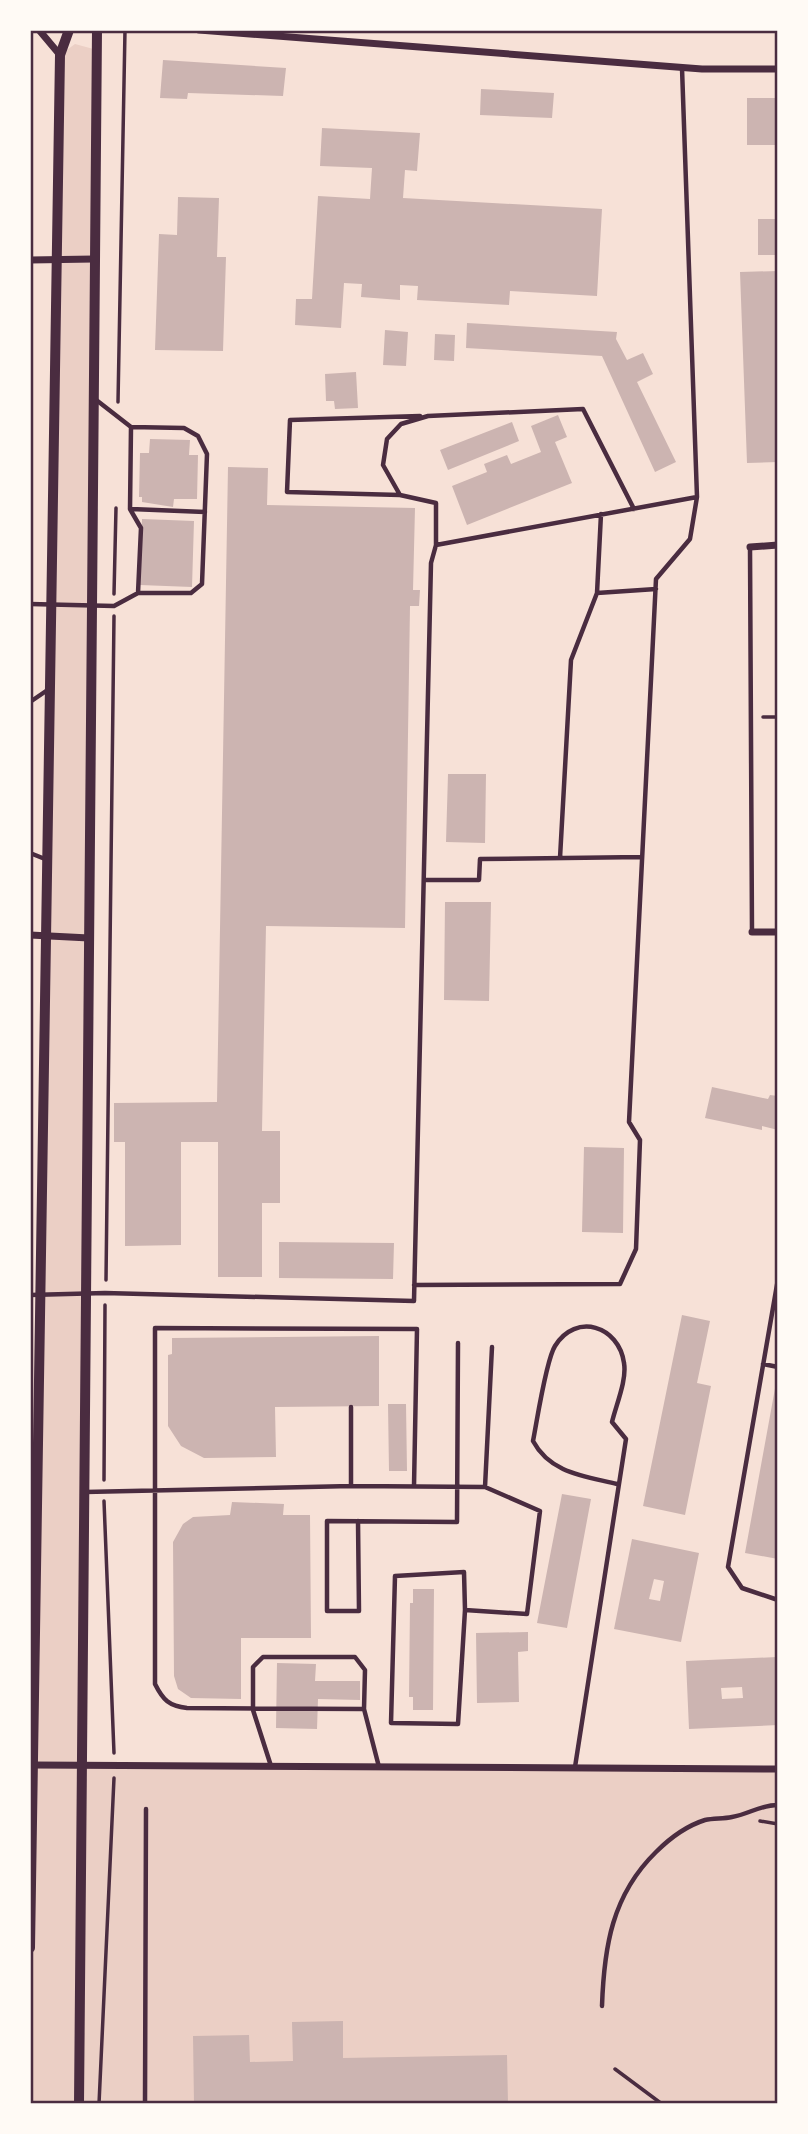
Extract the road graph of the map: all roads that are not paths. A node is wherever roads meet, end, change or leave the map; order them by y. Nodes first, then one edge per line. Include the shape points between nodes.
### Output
1 (39, 30) edge
2 (69, 30) edge
3 (97, 30) edge
4 (199, 30) edge
5 (60, 55) junction
6 (682, 68) junction
7 (778, 69) edge
8 (30, 260) edge
9 (94, 260) junction
10 (57, 261) junction
11 (93, 398) junction
12 (428, 416) junction
13 (131, 427) junction
14 (400, 495) junction
15 (697, 497) junction
16 (130, 509) junction
17 (634, 509) junction
18 (168, 510) junction
19 (205, 512) junction
20 (601, 514) junction
21 (168, 520) dead end
22 (436, 545) junction
23 (778, 545) edge
24 (750, 547) joint
25 (656, 589) junction
26 (138, 593) junction
27 (597, 593) junction
28 (30, 604) edge
29 (51, 604) junction
30 (92, 606) junction
31 (50, 689) junction
32 (30, 702) edge
33 (30, 853) edge
34 (642, 857) junction
35 (560, 858) junction
36 (47, 860) junction
37 (424, 880) junction
38 (752, 932) joint
39 (778, 932) edge
40 (30, 936) edge
41 (46, 936) junction
42 (89, 938) junction
43 (778, 1279) edge
44 (414, 1285) junction
45 (86, 1294) junction
46 (35, 1295) edge
47 (457, 1343) dead end
48 (492, 1347) dead end
49 (763, 1364) junction
50 (778, 1367) edge
51 (351, 1406) dead end
52 (617, 1484) junction
53 (351, 1486) junction
54 (414, 1486) junction
55 (457, 1487) junction
56 (485, 1487) junction
57 (157, 1489) junction
58 (84, 1492) junction
59 (358, 1521) junction
60 (778, 1600) edge
61 (465, 1610) junction
62 (364, 1709) junction
63 (253, 1710) junction
64 (31, 1765) edge
65 (82, 1765) junction
66 (271, 1766) junction
67 (379, 1766) junction
68 (575, 1767) junction
69 (778, 1769) edge
70 (778, 1805) edge
71 (146, 1809) dead end
72 (30, 1948) edge
73 (602, 2006) dead end
74 (79, 2104) edge
75 (145, 2104) edge

1 - 5 street
2 - 5 street
3 - 9 street
4 - 6 street
5 - 10 street
6 - 7 street
6 - 15 lane
8 - 10 street
9 - 10 street
9 - 11 street
10 - 29 street
11 - 13 lane
11 - 30 street
12 - 14 lane via 401,424 387,439 383,465
12 - 14 lane via 290,420 287,492
12 - 17 lane via 583,409
13 - 16 lane
13 - 19 lane via 184,428 198,436 207,454
14 - 22 lane via 436,503
15 - 17 lane
15 - 25 lane via 690,539 656,579
16 - 18 lane
16 - 26 lane via 141,528
17 - 20 lane
18 - 19 lane
18 - 21 lane
19 - 26 lane via 202,584 191,593 165,589
20 - 22 lane
20 - 27 lane
22 - 37 lane via 431,562
23 - 24 street
24 - 38 lane
25 - 27 lane
25 - 34 lane
26 - 30 lane via 114,606
27 - 35 lane via 571,660
28 - 29 lane
29 - 30 lane
29 - 31 street
30 - 42 street
31 - 32 lane
31 - 36 street
33 - 36 lane
34 - 35 lane
34 - 44 lane via 629,1122 640,1140 636,1249 620,1284
35 - 37 lane via 480,859 480,880
36 - 41 street
37 - 44 lane
38 - 39 street
40 - 41 street
41 - 42 street
41 - 46 street
42 - 45 street
43 - 49 lane
44 - 45 lane via 414,1301
45 - 46 lane
45 - 58 street
46 - 64 street
47 - 55 lane
48 - 56 lane
49 - 50 lane
49 - 60 lane via 727,1567 742,1588
51 - 53 lane
52 - 52 lane via 626,1439 612,1422 625,1365 618,1345 599,1327 584,1325 569,1331 554,1347 533,1441 541,1457 562,1471
52 - 68 lane
53 - 54 lane
53 - 57 lane
54 - 55 lane
54 - 57 lane via 416,1329 155,1328
55 - 56 lane
55 - 59 lane via 457,1522
56 - 61 lane via 540,1511 527,1614
57 - 58 lane
57 - 63 lane via 155,1684 174,1707
58 - 65 street
59 - 59 lane via 327,1521 327,1611 359,1611
61 - 61 lane via 464,1572 395,1576 391,1723 458,1724
62 - 63 lane
62 - 63 lane via 365,1670 355,1657 263,1657 254,1667
62 - 67 lane
63 - 66 lane
64 - 65 street
64 - 72 street
65 - 66 street
65 - 74 street
66 - 67 street
67 - 68 street
68 - 69 street
70 - 73 lane via 704,1820 672,1837 637,1870 615,1911 604,1957
71 - 75 lane

